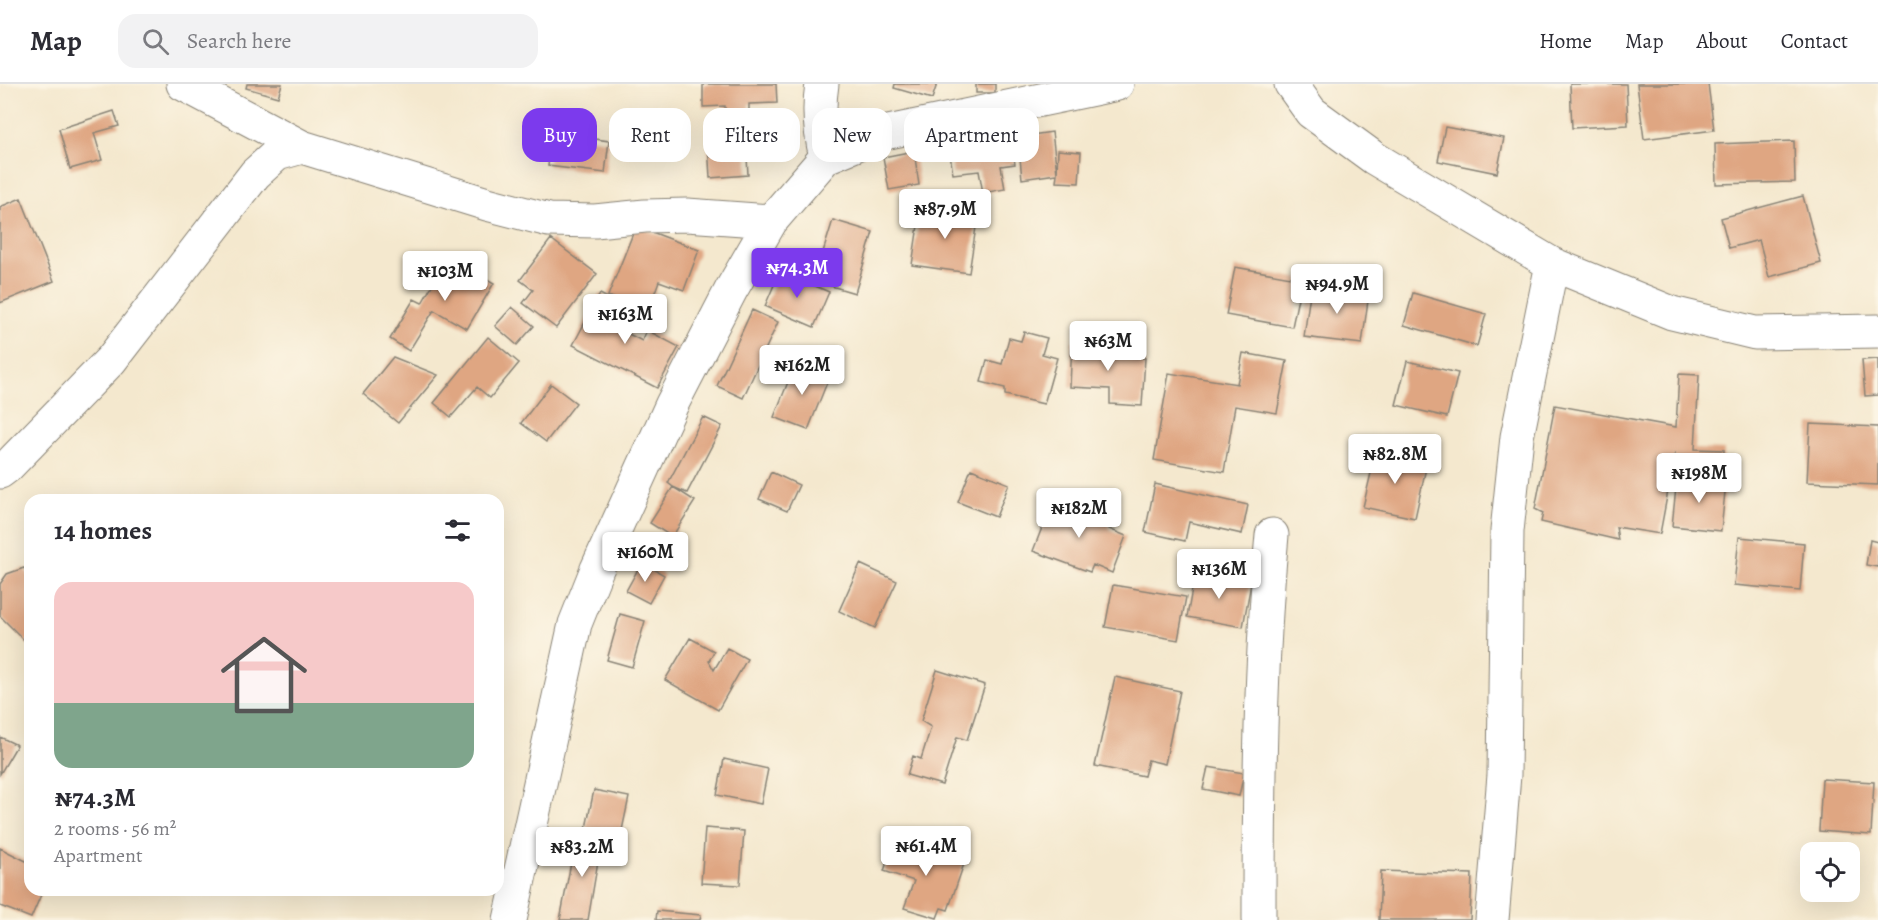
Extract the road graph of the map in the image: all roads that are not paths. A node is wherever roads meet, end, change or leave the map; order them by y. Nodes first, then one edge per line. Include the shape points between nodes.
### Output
1 (183, 84) edge
2 (822, 84) edge
3 (1117, 84) edge
4 (1291, 84) edge
5 (820, 108) edge
6 (892, 131) edge
7 (302, 147) junction
8 (822, 162) edge
9 (771, 221) junction
10 (1552, 264) junction
11 (1878, 332) edge
12 (0, 472) edge
13 (1272, 535) dead end
14 (510, 920) edge
15 (1259, 920) edge
16 (1492, 920) edge

1 - 7 street
2 - 5 street
3 - 6 street
4 - 10 street via 1311,112 1374,158
7 - 9 street via 549,220 687,215
7 - 12 street via 277,154 255,174 111,360
8 - 9 street
9 - 14 street via 672,404 575,624
10 - 11 street via 1672,313 1755,333
10 - 16 street via 1517,436 1507,531 1504,775
13 - 15 street via 1265,613

